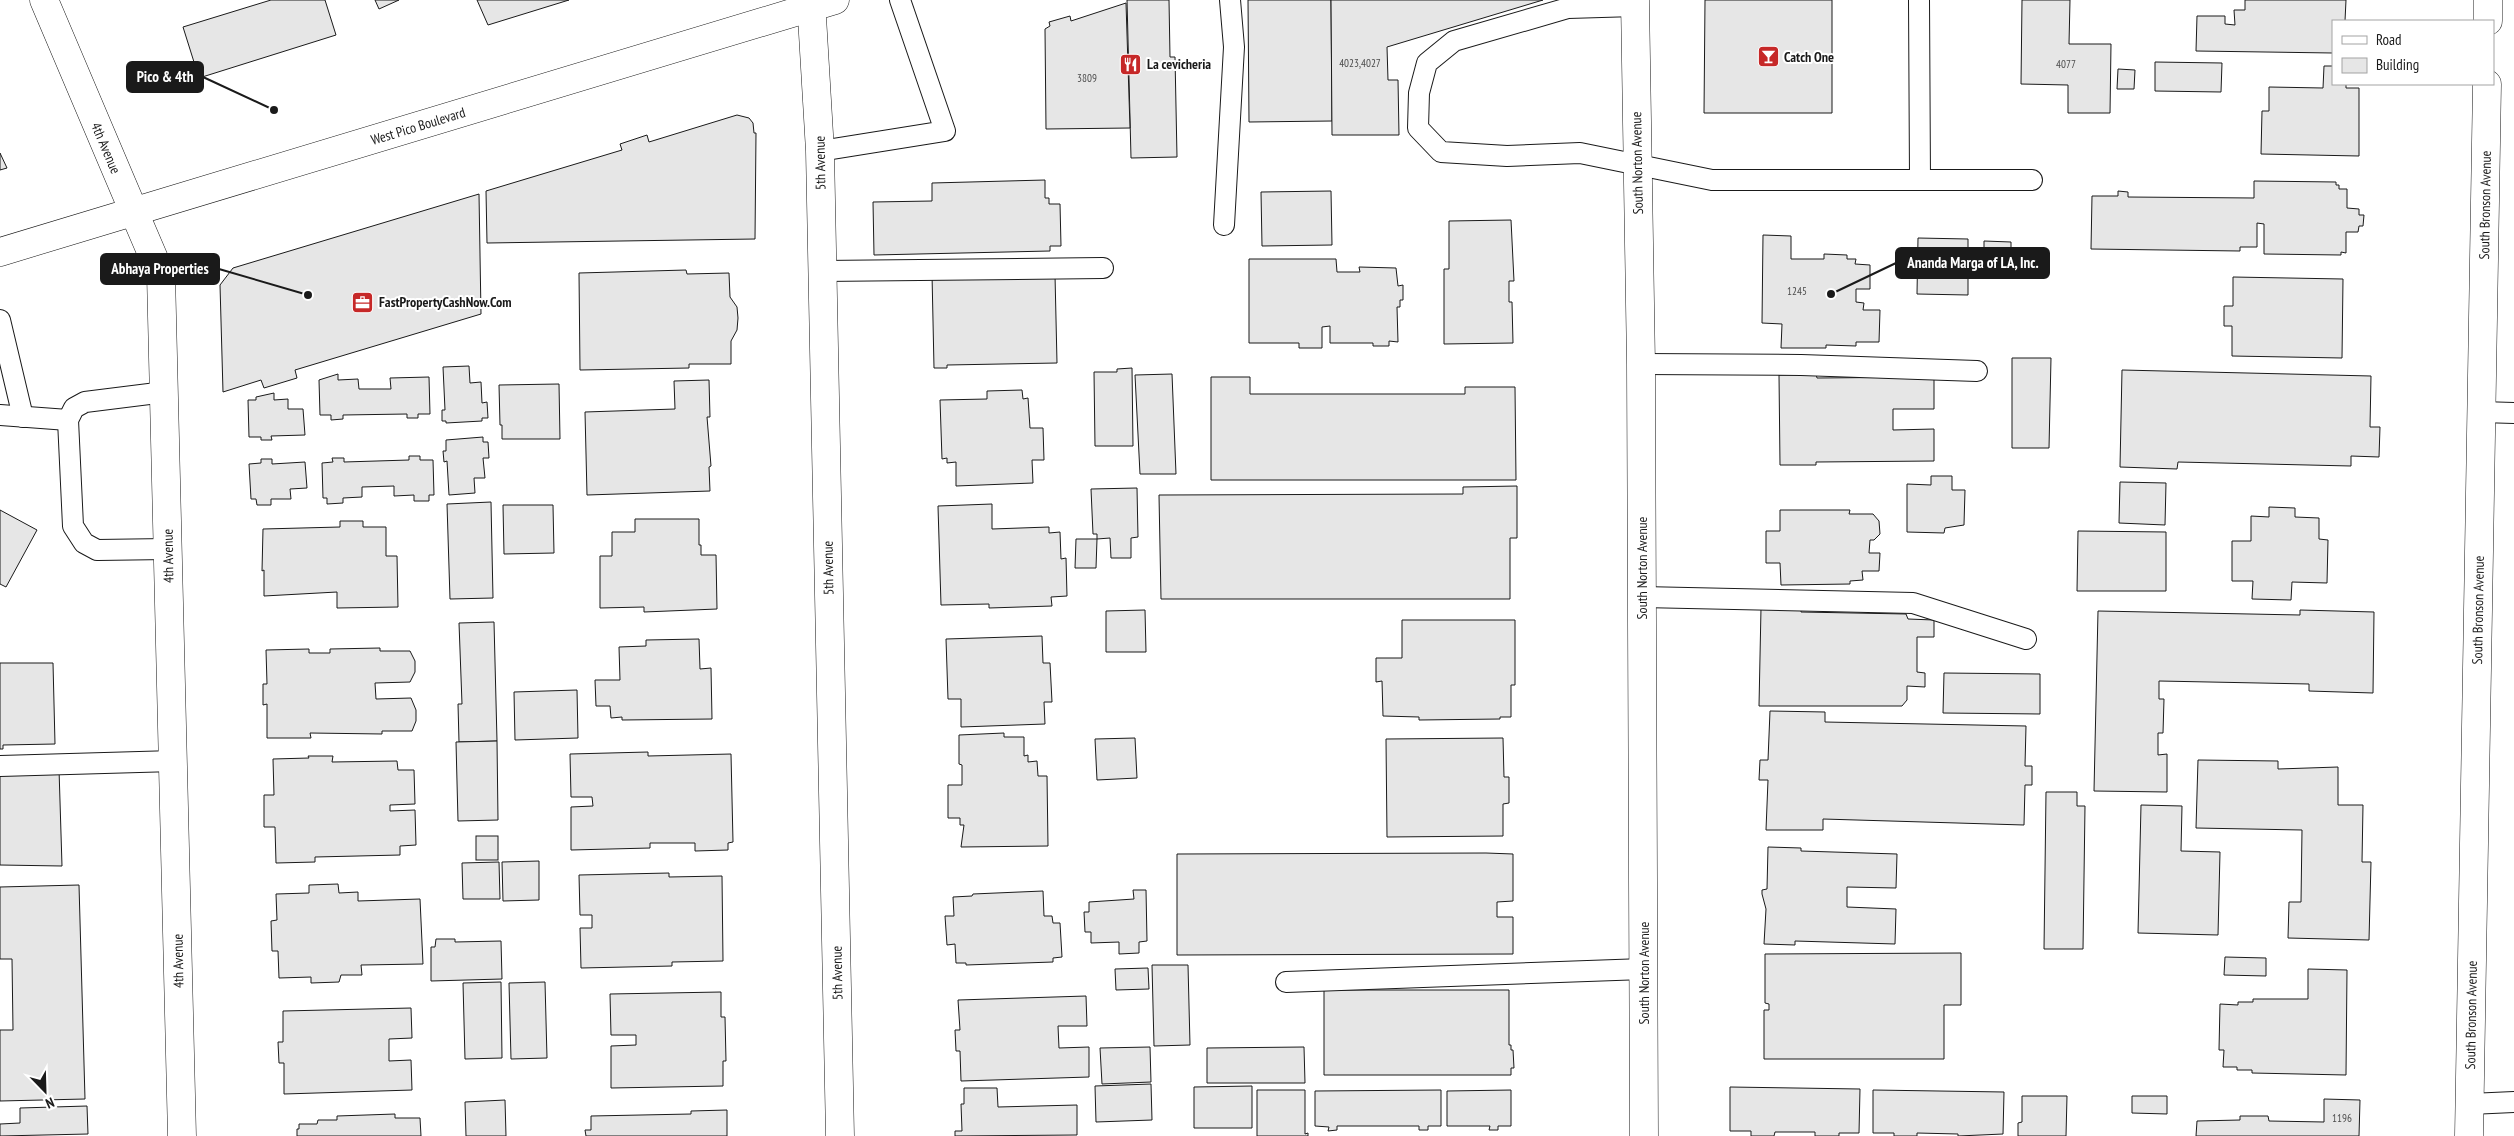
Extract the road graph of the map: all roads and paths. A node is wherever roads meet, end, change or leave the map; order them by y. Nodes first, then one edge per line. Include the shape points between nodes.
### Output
1 (44, 0) edge
2 (900, 0) edge
3 (1230, 0) edge
4 (1919, 0) edge
5 (2488, 0) edge
6 (819, 2) edge
7 (1635, 3) edge
8 (2488, 20) edge
9 (2486, 85) edge
10 (820, 151) junction
11 (1637, 164) junction
12 (1920, 179) junction
13 (2032, 180) dead end
14 (134, 212) junction
15 (1224, 225) dead end
16 (0, 252) edge
17 (1103, 268) dead end
18 (822, 271) junction
19 (0, 320) edge
20 (1641, 364) junction
21 (1977, 371) dead end
22 (165, 392) junction
23 (2481, 412) junction
24 (2514, 414) edge
25 (0, 415) edge
26 (23, 417) junction
27 (68, 420) junction
28 (167, 549) junction
29 (1642, 597) junction
30 (2026, 639) dead end
31 (174, 761) junction
32 (0, 766) edge
33 (1644, 969) junction
34 (1286, 982) dead end
35 (2514, 1102) edge
36 (2470, 1104) junction
37 (182, 1136) edge
38 (840, 1136) edge
39 (1644, 1136) edge
40 (2469, 1136) edge

1 - 14 street, 4th Avenue
2 - 10 lane via 945,131
3 - 15 lane via 1234,47
4 - 12 lane
5 - 8 street
6 - 10 street, 5th Avenue
6 - 14 street, West Pico Boulevard
7 - 11 street, South Norton Avenue
7 - 11 lane via 1568,8 1454,41 1427,63 1419,93 1418,128 1441,152 1506,156 1580,153
9 - 23 street, South Bronson Avenue
10 - 18 street, 5th Avenue
11 - 12 lane via 1712,180
11 - 20 street, South Norton Avenue
12 - 13 lane
14 - 16 street, West Pico Boulevard
14 - 22 street, 4th Avenue via 161,276
17 - 18 lane
18 - 38 street, 5th Avenue
19 - 26 lane
20 - 21 lane
20 - 29 street, South Norton Avenue
22 - 27 lane via 85,402 74,408
22 - 28 street, 4th Avenue
23 - 24 lane
23 - 36 street, South Bronson Avenue
25 - 26 lane
26 - 27 lane
27 - 28 lane via 73,526 84,543 97,550
28 - 31 street, 4th Avenue
29 - 30 lane via 1913,603
29 - 33 street, South Norton Avenue
31 - 32 lane
31 - 37 street, 4th Avenue
33 - 34 lane
33 - 39 street, South Norton Avenue
35 - 36 lane
36 - 40 street, South Bronson Avenue

